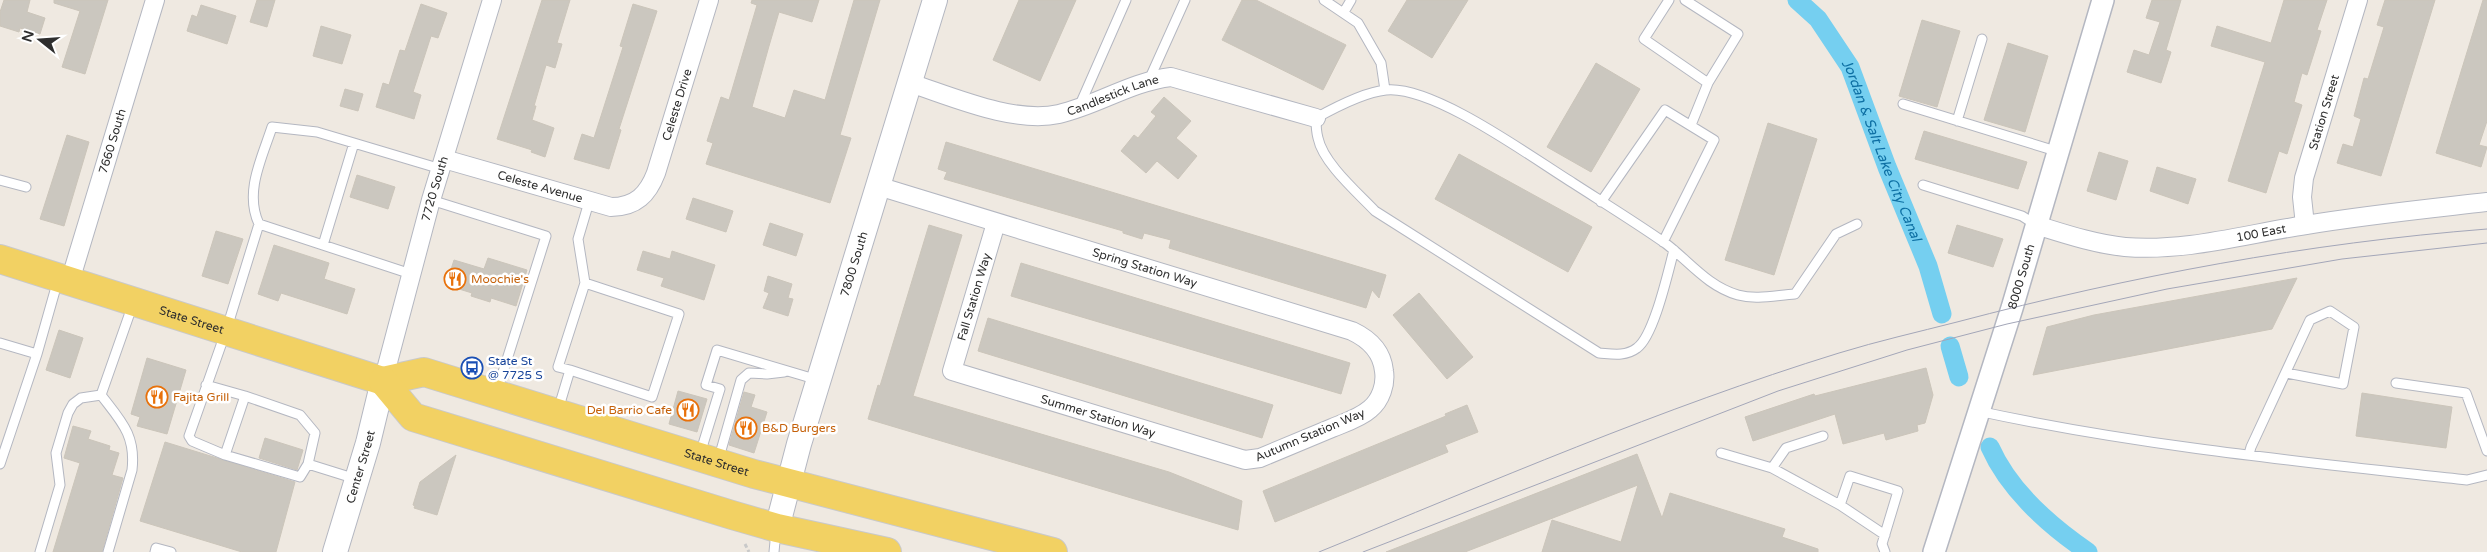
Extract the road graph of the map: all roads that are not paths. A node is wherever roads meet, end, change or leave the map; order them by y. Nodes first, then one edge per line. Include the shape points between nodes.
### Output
1 (155, 0) edge
2 (492, 0) edge
3 (709, 0) edge
4 (935, 0) edge
5 (1126, 0) edge
6 (1185, 0) edge
7 (1324, 0) edge
8 (1351, 0) edge
9 (1669, 0) edge
10 (1685, 0) edge
11 (2103, 0) edge
12 (2358, 0) edge
13 (1344, 12) junction
14 (1982, 39) dead end
15 (1149, 80) junction
16 (910, 83) junction
17 (1708, 83) junction
18 (1385, 90) junction
19 (1903, 104) dead end
20 (1078, 107) junction
21 (1316, 118) junction
22 (1957, 121) junction
23 (1692, 125) junction
24 (354, 143) junction
25 (2059, 152) junction
26 (442, 164) junction
27 (0, 180) edge
28 (1922, 185) dead end
29 (878, 186) junction
30 (26, 187) dead end
31 (431, 200) junction
32 (589, 202) junction
33 (635, 202) joint
34 (1601, 202) junction
35 (2487, 202) edge
36 (996, 223) junction
37 (258, 224) junction
38 (1857, 224) dead end
39 (2036, 225) junction
40 (2305, 225) junction
41 (1663, 242) junction
42 (323, 245) junction
43 (1674, 250) junction
44 (0, 259) edge
45 (411, 274) junction
46 (64, 279) junction
47 (585, 283) junction
48 (134, 302) junction
49 (226, 331) junction
50 (0, 343) edge
51 (37, 354) junction
52 (570, 370) junction
53 (786, 371) junction
54 (952, 371) joint
55 (2286, 373) junction
56 (1385, 378) joint
57 (383, 381) junction
58 (819, 381) junction
59 (2396, 383) dead end
60 (206, 385) junction
61 (497, 394) junction
62 (101, 395) junction
63 (245, 396) junction
64 (1977, 411) junction
65 (557, 413) junction
66 (1823, 436) dead end
67 (2487, 451) edge
68 (1721, 453) dead end
69 (2249, 454) junction
70 (225, 455) junction
71 (708, 460) junction
72 (1245, 460) joint
73 (0, 464) edge
74 (308, 464) junction
75 (1772, 468) junction
76 (2487, 475) edge
77 (357, 479) junction
78 (788, 482) junction
79 (1840, 505) junction
80 (1884, 535) junction
81 (775, 540) edge
82 (40, 552) edge
83 (108, 552) edge
84 (155, 552) edge
85 (171, 552) edge
86 (335, 552) edge
87 (887, 552) edge
88 (1053, 552) edge
89 (1885, 552) edge
90 (1934, 552) edge

1 - 46 street, 7660 South
2 - 26 street, 7720 South
3 - 33 street, Celeste Drive via 656,172 644,195
4 - 16 main road, 7800 South
5 - 20 lane
6 - 15 lane
7 - 13 lane
8 - 13 lane
9 - 17 lane via 1644,39
10 - 17 lane via 1738,34
11 - 25 street, 8000 South
12 - 40 street, Station Street via 2304,178
13 - 18 lane via 1358,23 1380,63
14 - 22 lane
15 - 20 street, Candlestick Lane
15 - 21 street, Candlestick Lane via 1171,77
16 - 20 street, Candlestick Lane via 1002,111 1040,117
16 - 29 main road, 7800 South
17 - 23 lane
18 - 21 lane
18 - 34 lane via 1412,92 1476,121
19 - 22 lane
21 - 43 lane via 1318,139 1326,155 1375,211 1599,353 1619,355 1637,348 1648,334
22 - 25 lane
23 - 34 lane via 1665,110
23 - 41 lane via 1714,140
24 - 26 lane
24 - 37 lane via 317,132 272,127 253,192 252,204
24 - 42 lane
25 - 39 street, 8000 South
26 - 31 street, 7720 South
26 - 32 street, Celeste Avenue
27 - 30 lane
28 - 39 lane via 2022,216
29 - 36 street, Spring Station Way
29 - 58 main road, 7800 South
31 - 45 street, 7720 South
31 - 61 lane via 546,236
32 - 33 street, Celeste Avenue via 611,207 624,207
32 - 47 lane via 578,239
34 - 41 lane
35 - 40 street, 100 East
36 - 54 street, Fall Station Way
36 - 56 street, Spring Station Way via 1352,331 1377,349 1384,363
37 - 42 lane
37 - 49 lane
38 - 43 lane via 1836,234 1795,294 1739,295 1698,274
39 - 40 street, 100 East via 2094,242 2155,248
39 - 64 street, 8000 South
41 - 43 lane
42 - 45 lane
44 - 46 main road, State Street
45 - 57 street, 7720 South
46 - 48 main road, State Street
46 - 51 lane
47 - 52 lane via 558,367
47 - 52 lane via 679,314 652,397
48 - 49 main road, State Street
48 - 62 lane
49 - 57 main road, State Street
49 - 60 lane
50 - 51 lane
51 - 73 lane
52 - 65 lane
53 - 58 lane
53 - 71 lane via 749,373 741,380
53 - 71 lane via 717,350 706,385 720,389
54 - 72 street, Summer Station Way
55 - 55 lane via 2310,320 2330,311 2354,327 2343,384
55 - 69 lane
56 - 72 street, Autumn Station Way via 1380,396 1370,409 1354,419 1260,458
57 - 61 main road, State Street via 424,372
57 - 77 main road, Center Street
57 - 81 main road via 414,417 623,483
58 - 78 main road, 7800 South
59 - 67 lane via 2466,393
60 - 63 lane
60 - 70 lane via 189,436 192,441
61 - 65 main road, State Street
62 - 82 lane via 81,398 68,413 56,453 60,485
62 - 83 lane via 128,431 134,458
63 - 70 lane
63 - 74 lane via 300,415 315,433
64 - 69 lane via 2061,429
64 - 90 street, 8000 South
65 - 71 main road, State Street
66 - 75 lane via 1786,448
68 - 75 lane
69 - 76 lane via 2467,480
70 - 74 lane via 300,477
71 - 78 main road, State Street
74 - 77 lane
75 - 79 lane
77 - 86 main road, Center Street
78 - 81 main road, 7800 South
78 - 88 main road, State Street
79 - 80 lane
79 - 80 lane via 1850,476 1898,491
80 - 89 lane via 1882,544
81 - 87 main road
84 - 85 lane via 156,548

